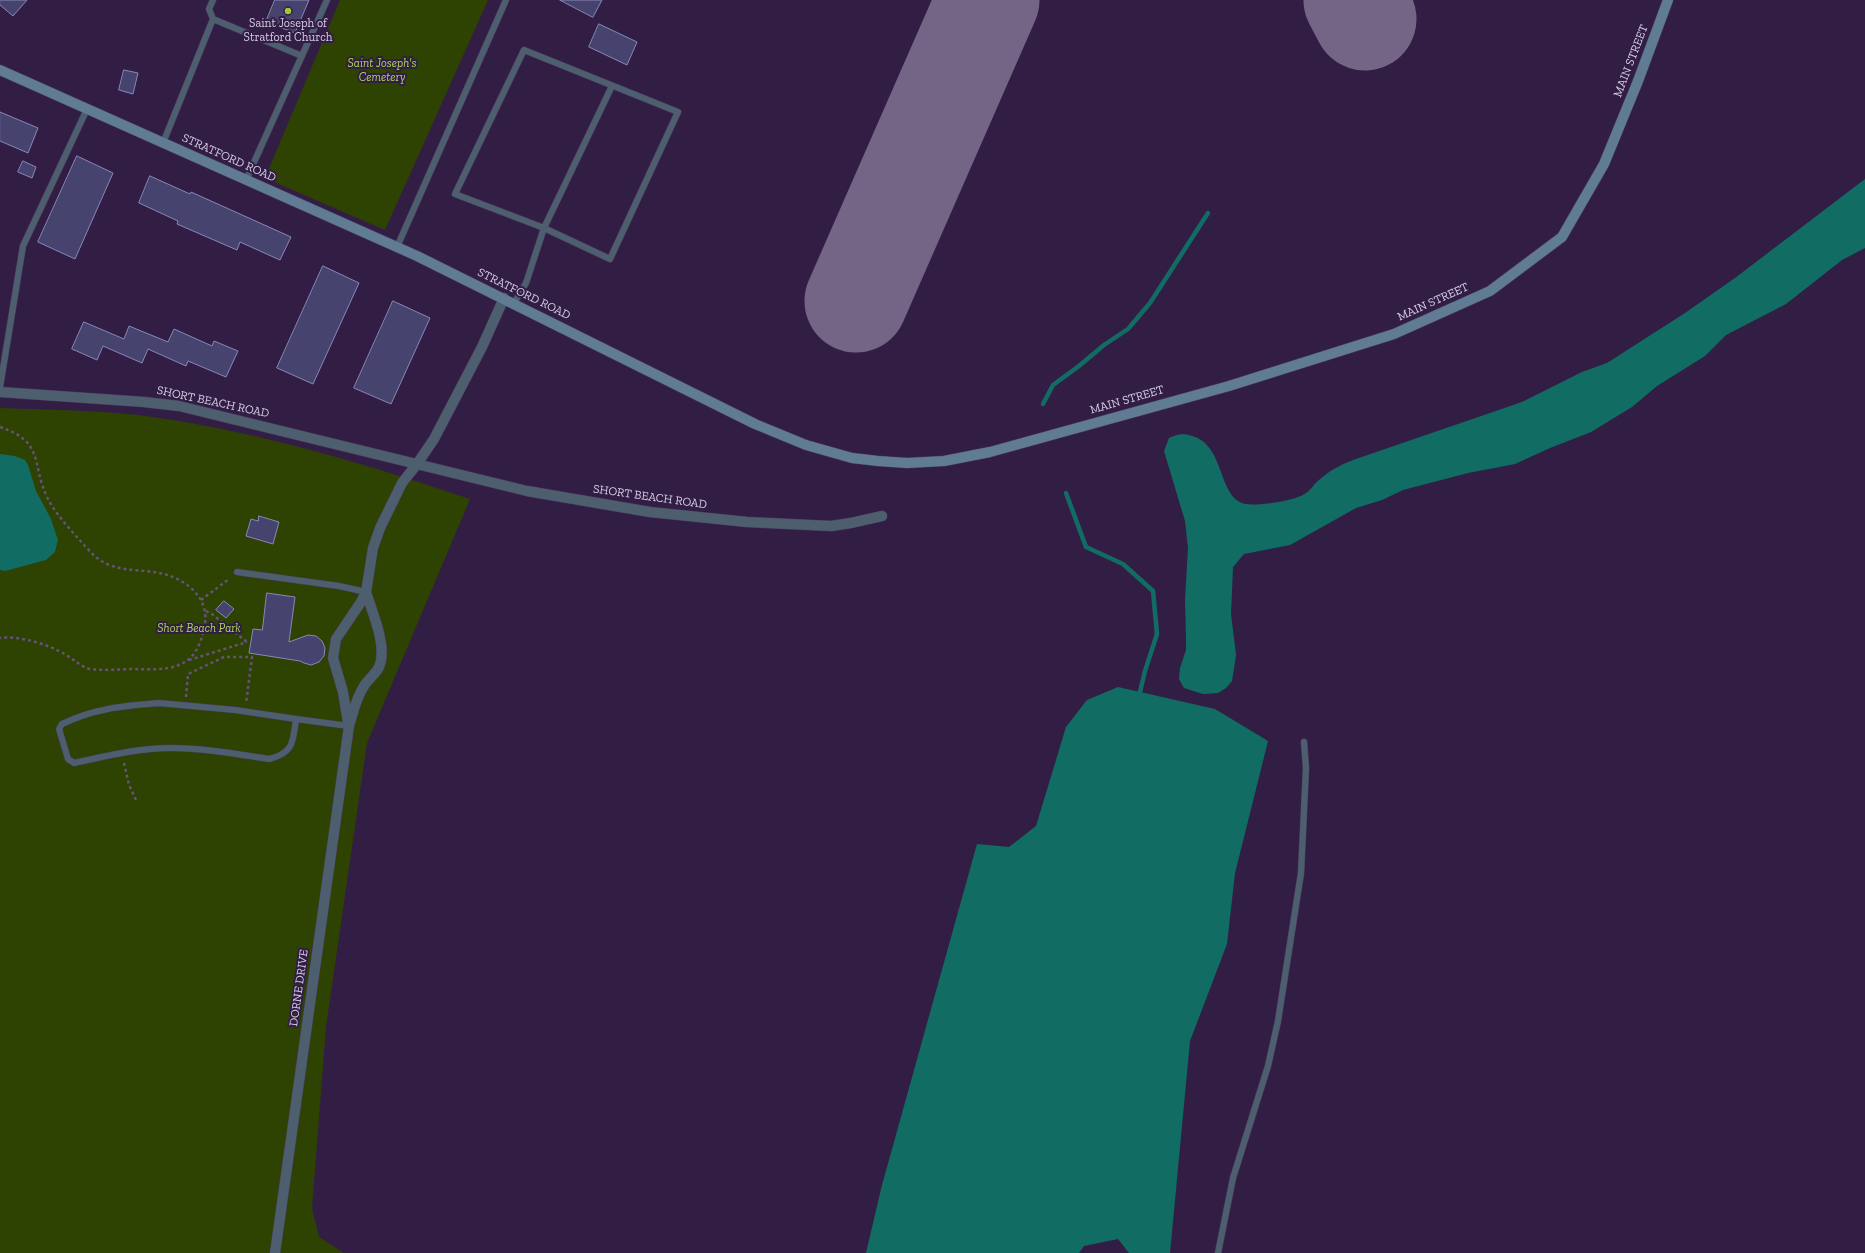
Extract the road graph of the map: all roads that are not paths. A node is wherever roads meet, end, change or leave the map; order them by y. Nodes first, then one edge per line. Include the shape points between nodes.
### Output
1 (213, 0) edge
2 (327, 0) edge
3 (506, 0) edge
4 (1668, 0) edge
5 (213, 19) junction
6 (302, 56) junction
7 (0, 70) edge
8 (612, 86) junction
9 (87, 109) junction
10 (163, 143) junction
11 (246, 180) junction
12 (544, 228) junction
13 (396, 247) junction
14 (504, 298) junction
15 (514, 303) junction
16 (0, 387) edge
17 (0, 392) edge
18 (1051, 436) joint
19 (417, 464) junction
20 (882, 516) dead end
21 (237, 572) road end
22 (366, 592) junction
23 (296, 719) junction
24 (348, 726) junction
25 (1304, 742) dead end
26 (275, 1253) edge
27 (1218, 1253) edge

1 - 5 lane via 209,8
2 - 6 lane
3 - 13 lane
4 - 18 main road, MAIN STREET via 1604,164 1562,237 1490,291 1394,334 1229,386
5 - 6 lane
5 - 10 lane
6 - 11 lane
7 - 9 main road, STRATFORD ROAD
8 - 12 lane
8 - 12 lane via 678,112 610,259
8 - 12 lane via 524,50 455,194
9 - 10 main road, STRATFORD ROAD
9 - 16 lane via 24,246
10 - 11 main road, STRATFORD ROAD
11 - 13 main road, STRATFORD ROAD
12 - 15 lane via 526,284
13 - 14 main road, STRATFORD ROAD
14 - 15 main road, STRATFORD ROAD
14 - 19 street via 452,407
15 - 18 main road, STRATFORD ROAD via 749,421 832,453 878,462 944,461
17 - 19 street, SHORT BEACH ROAD via 179,406
19 - 20 street, SHORT BEACH ROAD via 527,491 650,512 747,522 831,526
19 - 22 street, DORNE DRIVE via 402,483 380,528 373,548
21 - 22 lane
22 - 24 street, DORNE DRIVE via 382,654 379,667 356,701
22 - 24 street, DORNE DRIVE via 357,610 339,633 333,650
23 - 23 lane via 159,703 97,710 62,724 60,729 68,759 74,763 122,752 170,748 268,759 279,756 290,747
23 - 24 lane
24 - 26 street, DORNE DRIVE
25 - 27 lane via 1306,768 1301,872 1278,1021 1264,1080 1233,1178

